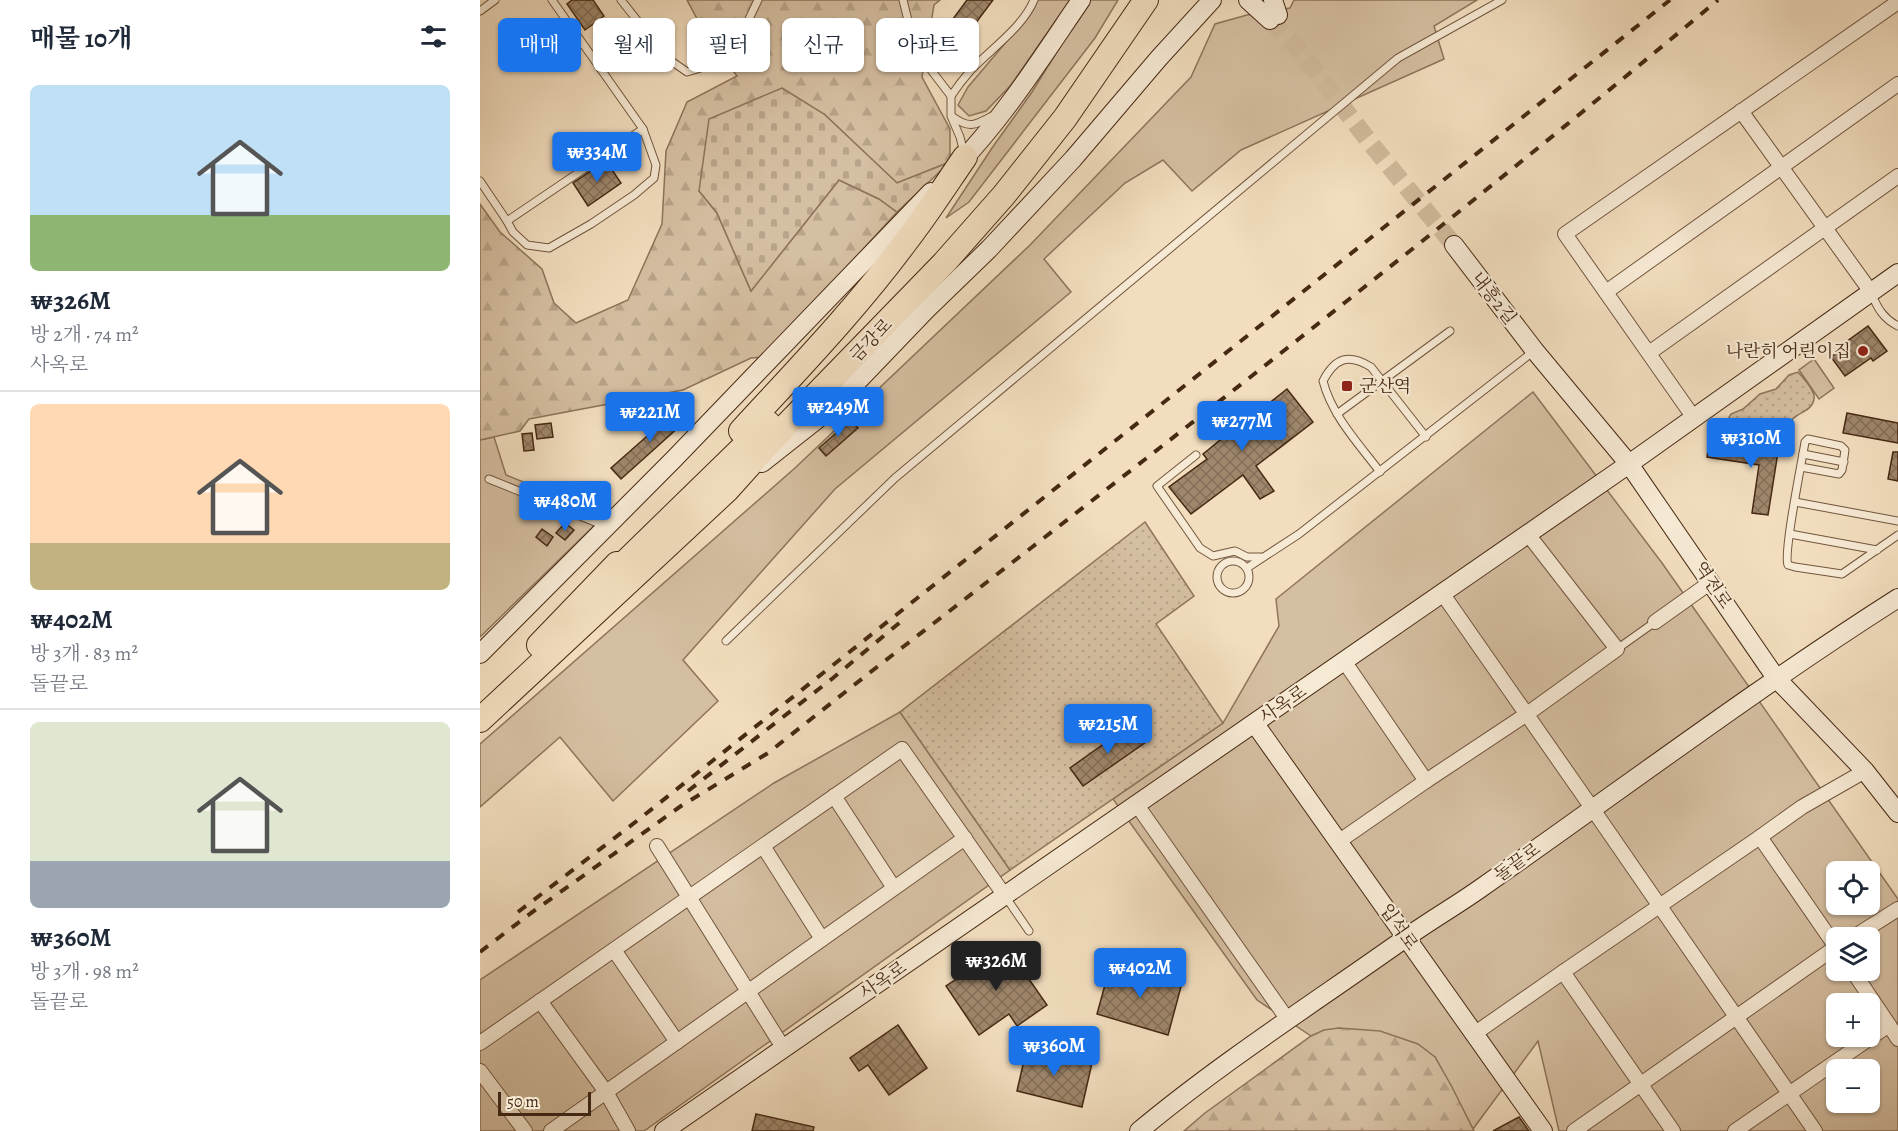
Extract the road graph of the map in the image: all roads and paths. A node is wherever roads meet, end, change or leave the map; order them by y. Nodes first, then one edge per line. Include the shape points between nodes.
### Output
1 (495, 0) edge
2 (552, 0) edge
3 (621, 0) edge
4 (758, 0) edge
5 (903, 0) edge
6 (1034, 0) edge
7 (1081, 0) edge
8 (1129, 0) edge
9 (1146, 0) edge
10 (1212, 0) edge
11 (1248, 0) edge
12 (1502, 0) edge
13 (1898, 2) edge
14 (480, 11) edge
15 (1274, 12) tunnel mouth
16 (1898, 84) edge
17 (951, 96) junction
18 (1004, 110) junction
19 (1742, 111) junction
20 (951, 116) junction
21 (643, 129) junction
22 (965, 157) junction
23 (1781, 168) junction
24 (1898, 176) edge
25 (480, 181) edge
26 (507, 221) junction
27 (1824, 228) junction
28 (1454, 245) tunnel mouth
29 (1898, 273) edge
30 (1606, 292) junction
31 (1871, 292) junction
32 (1897, 325) edge
33 (1450, 331) dead end
34 (1535, 351) junction
35 (1649, 353) junction
36 (1382, 381) junction
37 (1337, 414) junction
38 (1694, 418) junction
39 (1426, 436) junction
40 (1803, 453) junction
41 (1196, 454) dead end
42 (1844, 462) junction
43 (1629, 464) junction
44 (1800, 466) junction
45 (1380, 472) junction
46 (489, 479) dead end
47 (727, 490) junction
48 (1795, 502) junction
49 (1898, 521) edge
50 (607, 526) junction
51 (1527, 533) junction
52 (1790, 534) junction
53 (1898, 535) edge
54 (1877, 550) junction
55 (1263, 557) junction
56 (1247, 568) junction
57 (1711, 582) junction
58 (1442, 593) junction
59 (1898, 598) edge
60 (1655, 622) joint
61 (726, 641) dead end
62 (539, 645) junction
63 (1617, 649) junction
64 (480, 654) edge
65 (1344, 661) junction
66 (1776, 678) junction
67 (480, 698) edge
68 (1527, 714) junction
69 (480, 720) edge
70 (1255, 723) junction
71 (1865, 771) junction
72 (1426, 781) junction
73 (834, 796) junction
74 (1137, 805) junction
75 (1592, 808) junction
76 (1898, 813) edge
77 (1760, 837) junction
78 (965, 838) junction
79 (1338, 842) junction
80 (657, 846) dead end
81 (763, 846) junction
82 (894, 888) junction
83 (1005, 896) junction
84 (689, 898) junction
85 (1660, 906) junction
86 (1898, 909) edge
87 (1869, 927) edge
88 (1029, 931) dead end
89 (1826, 933) edge
90 (1406, 938) junction
91 (822, 939) junction
92 (614, 950) junction
93 (1826, 954) edge
94 (1563, 972) junction
95 (1859, 981) edge
96 (748, 992) junction
97 (540, 1001) junction
98 (1736, 1017) junction
99 (1288, 1020) junction
100 (1889, 1025) junction
101 (1474, 1034) junction
102 (1898, 1039) edge
103 (677, 1042) junction
104 (480, 1043) edge
105 (784, 1049) junction
106 (480, 1071) edge
107 (1640, 1084) junction
108 (606, 1092) junction
109 (1789, 1094) junction
110 (525, 1131) edge
111 (551, 1131) edge
112 (628, 1131) edge
113 (664, 1131) edge
114 (1138, 1131) edge
115 (1543, 1131) edge
116 (1574, 1131) edge
117 (1672, 1131) edge
118 (1735, 1131) edge
119 (1815, 1131) edge

1 - 14 lane
2 - 21 lane
3 - 4 lane via 667,58 687,72 711,65 740,39
5 - 17 lane via 915,49
6 - 17 lane
7 - 18 street
8 - 62 highway, 금강로 via 1085,66 942,243 725,465
9 - 47 highway, 금강로 via 1065,118 1004,195
10 - 47 street via 1066,167 833,407
11 - 15 street
12 - 61 lane via 1398,58 895,478
13 - 19 street
16 - 23 street
17 - 20 lane
18 - 20 lane via 971,125
18 - 22 street
19 - 23 street
19 - 30 street via 1565,234
20 - 22 lane
21 - 26 lane
21 - 26 lane via 656,165 654,178 634,195 549,248 527,245
22 - 50 street
22 - 62 highway via 904,244 817,350
23 - 27 street
23 - 30 street
24 - 27 street
25 - 26 lane
27 - 31 street
27 - 35 street
28 - 34 street, 내흥2길
29 - 31 street, 사옥로
30 - 35 street
31 - 32 lane via 1882,314
31 - 38 street, 사옥로
33 - 36 lane
34 - 39 lane
34 - 43 street, 역전로
35 - 38 street
36 - 37 lane
36 - 37 lane via 1361,360 1351,358 1330,368 1323,381
36 - 39 lane
37 - 45 lane
38 - 43 street, 사옥로
39 - 45 lane
40 - 42 lane
40 - 42 lane via 1808,440 1843,448
40 - 44 lane
41 - 55 lane via 1157,486 1200,548 1213,556 1235,551 1247,557
42 - 44 lane via 1839,474
43 - 51 street, 사옥로
43 - 57 street, 역전로
44 - 48 lane
45 - 55 lane
46 - 50 lane
47 - 69 highway, 금강로
48 - 49 lane
48 - 52 lane
50 - 64 street
51 - 58 street, 사옥로
51 - 63 street
52 - 54 lane
52 - 54 lane via 1786,562 1795,567 1842,574
53 - 54 lane
55 - 56 lane
56 - 56 lane via 1250,580 1244,589 1229,593 1220,587 1218,571 1225,563 1240,562
57 - 60 street
57 - 66 street, 역전로
58 - 65 street, 사옥로
58 - 68 street
59 - 66 street, 돌끝로
60 - 63 lane
62 - 67 highway, 금강로
63 - 68 street
65 - 70 street, 사옥로
65 - 72 street
66 - 71 street, 역전로
66 - 75 street, 돌끝로
68 - 72 street
68 - 75 street
70 - 74 street, 사옥로
70 - 79 street, 입석로
71 - 76 street, 역전로
71 - 77 street via 1802,807
72 - 79 street
73 - 78 street via 902,749
73 - 81 street
73 - 82 street
74 - 83 street, 사옥로
74 - 99 street
75 - 85 street
75 - 90 street, 돌끝로
77 - 85 street
77 - 89 street
78 - 82 street
78 - 83 street
79 - 90 street, 입석로
80 - 84 street
81 - 84 street
81 - 91 street
82 - 91 street
83 - 88 lane
83 - 105 street, 사옥로
84 - 92 street
84 - 96 street
85 - 94 street
85 - 98 street
86 - 87 street
90 - 99 street, 돌끝로
90 - 101 street, 입석로
91 - 96 street
92 - 97 street
92 - 103 street
93 - 98 street
94 - 101 street
94 - 107 street
95 - 100 street
96 - 103 street
96 - 105 street
97 - 104 street
97 - 108 street
98 - 107 street
98 - 109 street
99 - 114 street, 돌끝로
100 - 102 street
100 - 109 street
101 - 115 street, 입석로
103 - 108 street
105 - 113 street, 사옥로
106 - 110 street
107 - 116 street
107 - 117 street
108 - 111 street
108 - 112 street
109 - 118 street
109 - 119 street

